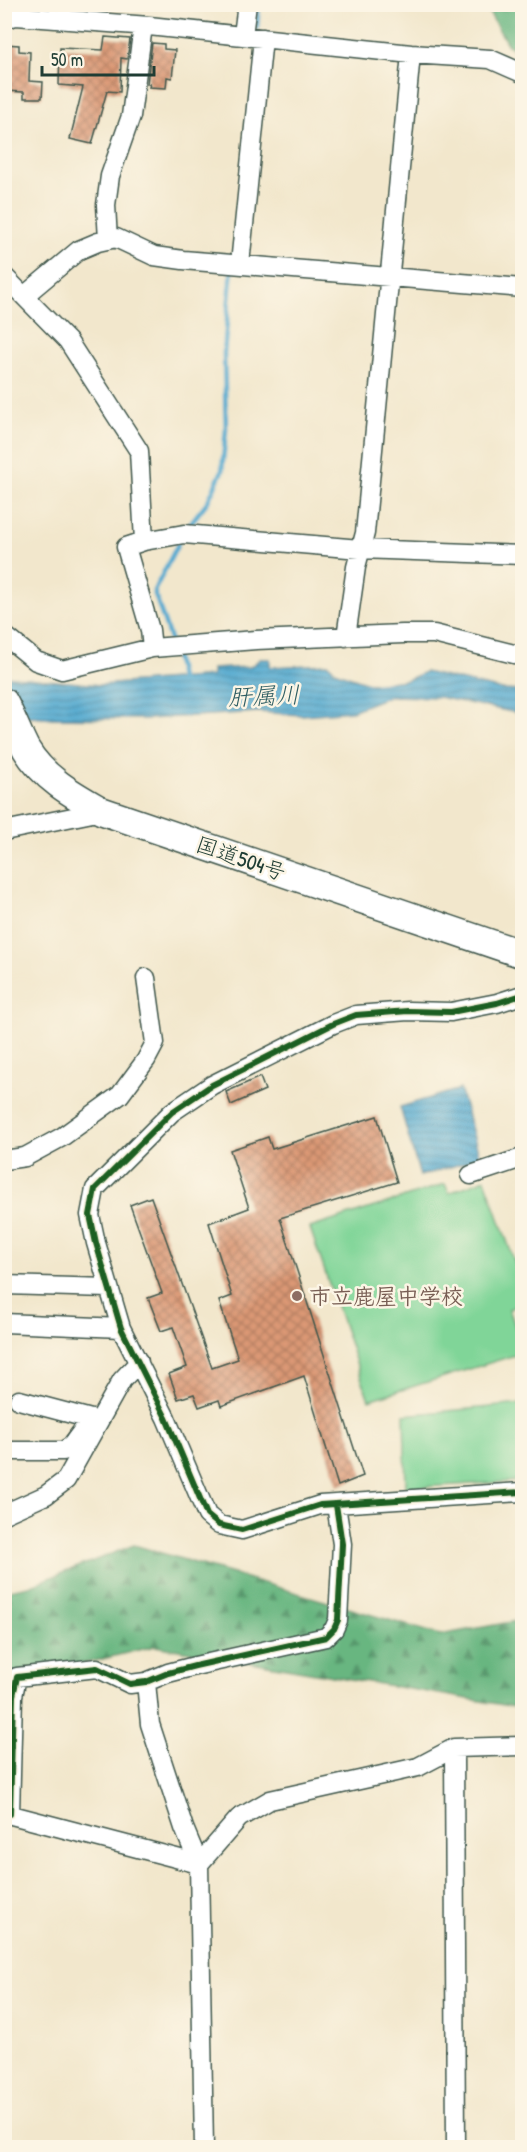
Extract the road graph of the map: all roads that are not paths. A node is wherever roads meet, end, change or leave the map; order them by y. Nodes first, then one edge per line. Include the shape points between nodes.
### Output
1 (247, 4) edge
2 (21, 11) edge
3 (143, 26) junction
4 (243, 35) junction
5 (263, 38) junction
6 (411, 54) junction
7 (522, 73) edge
8 (108, 240) junction
9 (240, 264) junction
10 (4, 276) edge
11 (388, 277) junction
12 (522, 288) edge
13 (24, 296) junction
14 (144, 541) junction
15 (360, 549) junction
16 (522, 555) edge
17 (4, 635) edge
18 (346, 637) junction
19 (152, 648) junction
20 (522, 656) edge
21 (4, 702) edge
22 (102, 811) junction
23 (4, 831) edge
24 (522, 954) edge
25 (146, 978) dead end
26 (522, 994) edge
27 (522, 1158) edge
28 (4, 1160) edge
29 (471, 1175) dead end
30 (4, 1285) edge
31 (108, 1288) junction
32 (4, 1323) edge
33 (122, 1328) junction
34 (139, 1362) junction
35 (19, 1400) dead end
36 (96, 1418) junction
37 (4, 1451) edge
38 (522, 1492) edge
39 (336, 1505) junction
40 (4, 1514) edge
41 (146, 1682) junction
42 (522, 1746) edge
43 (454, 1748) junction
44 (7, 1813) edge
45 (199, 1864) junction
46 (204, 2148) edge
47 (456, 2148) edge

1 - 4 street
2 - 3 street
3 - 4 street
3 - 8 street via 131,116 110,176 106,204
4 - 5 street
5 - 6 street
5 - 9 street
6 - 7 street via 490,58
6 - 11 street
8 - 9 street via 116,238 154,256
8 - 13 street via 79,250
9 - 11 street
10 - 13 street
11 - 12 street
11 - 15 street via 365,533
13 - 14 street via 68,341 139,451
14 - 15 street via 184,534
14 - 19 street via 126,547
15 - 16 street
15 - 18 street
17 - 19 street via 36,661 62,670
18 - 19 street
18 - 20 street via 434,634
21 - 22 highway, 国道504号 via 27,750 47,774 62,788
22 - 23 street
22 - 24 highway, 国道504号
25 - 28 street via 155,1043 120,1095 62,1137 25,1157
26 - 31 street via 452,1012 356,1015 239,1070 172,1112 95,1189 90,1215
27 - 29 street
30 - 31 street
31 - 33 street
32 - 33 street
33 - 34 street
34 - 36 street
34 - 39 street via 207,1515 219,1525 242,1530 320,1505
35 - 36 street
36 - 37 street via 63,1451
36 - 40 street via 66,1480 46,1495
38 - 39 street
39 - 41 street via 342,1545 338,1620 326,1637 195,1666
41 - 44 street via 130,1684 97,1668 17,1677
41 - 45 street via 150,1724
42 - 43 street
43 - 45 street via 418,1767 270,1800 239,1818
43 - 47 street
44 - 45 street
45 - 46 street

